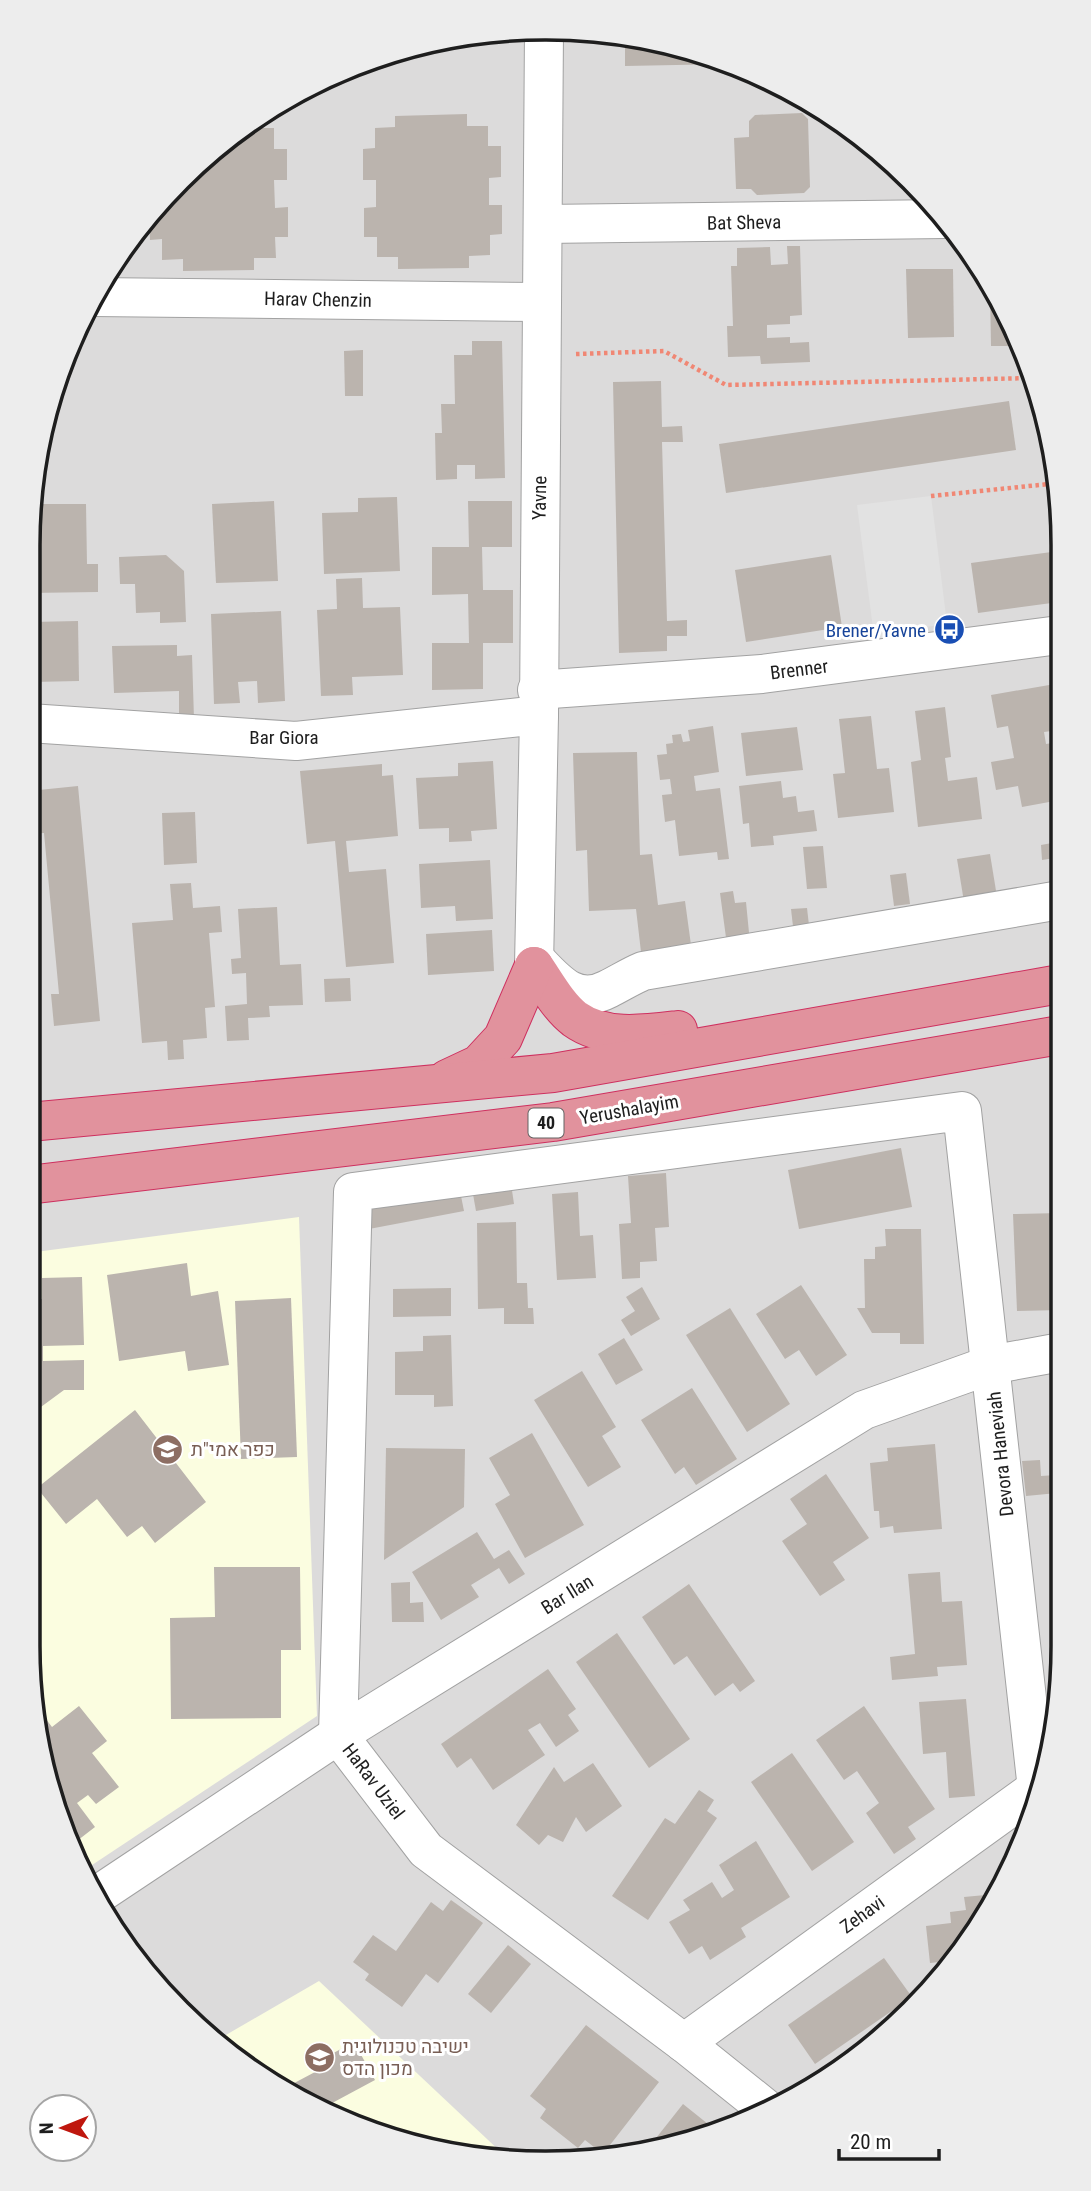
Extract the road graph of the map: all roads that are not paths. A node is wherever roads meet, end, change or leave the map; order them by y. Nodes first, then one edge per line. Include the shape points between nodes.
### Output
1 (544, 40) edge
2 (931, 219) edge
3 (543, 224) junction
4 (106, 297) edge
5 (541, 302) junction
6 (1051, 636) edge
7 (538, 703) junction
8 (40, 724) edge
9 (1051, 902) edge
10 (534, 962) junction
11 (1051, 985) edge
12 (1051, 986) edge
13 (1051, 1037) edge
14 (436, 1084) junction
15 (961, 1111) joint
16 (40, 1121) edge
17 (40, 1184) edge
18 (1051, 1354) edge
19 (990, 1365) junction
20 (338, 1735) junction
21 (1036, 1767) edge
22 (1026, 1801) edge
23 (104, 1891) edge
24 (684, 2043) junction
25 (759, 2103) edge

1 - 3 street, Yavne
2 - 3 street, Bat Sheva
3 - 5 street, Yavne
4 - 5 street, Harav Chenzin
5 - 7 street, Yavne
6 - 7 street, Brenner
7 - 8 street, Bar Giora via 296,741
7 - 10 street, Yavne
9 - 10 street via 643,971 605,991 581,994 566,989
10 - 11 highway via 575,1019 606,1032 642,1034
10 - 14 highway via 503,1038 479,1064
12 - 14 highway via 553,1073
13 - 17 highway, Yerushalayim / 40 via 553,1122
14 - 16 highway
15 - 19 street, Devora Haneviah
15 - 20 street, HaRav Uziel via 353,1192
18 - 19 street, Bar Ilan
19 - 20 street, Bar Ilan via 864,1410
19 - 21 street, Devora Haneviah
20 - 23 street, Bar Ilan
20 - 24 street, HaRav Uziel via 426,1850
22 - 24 street, Zehavi
24 - 25 street, HaRav Uziel

